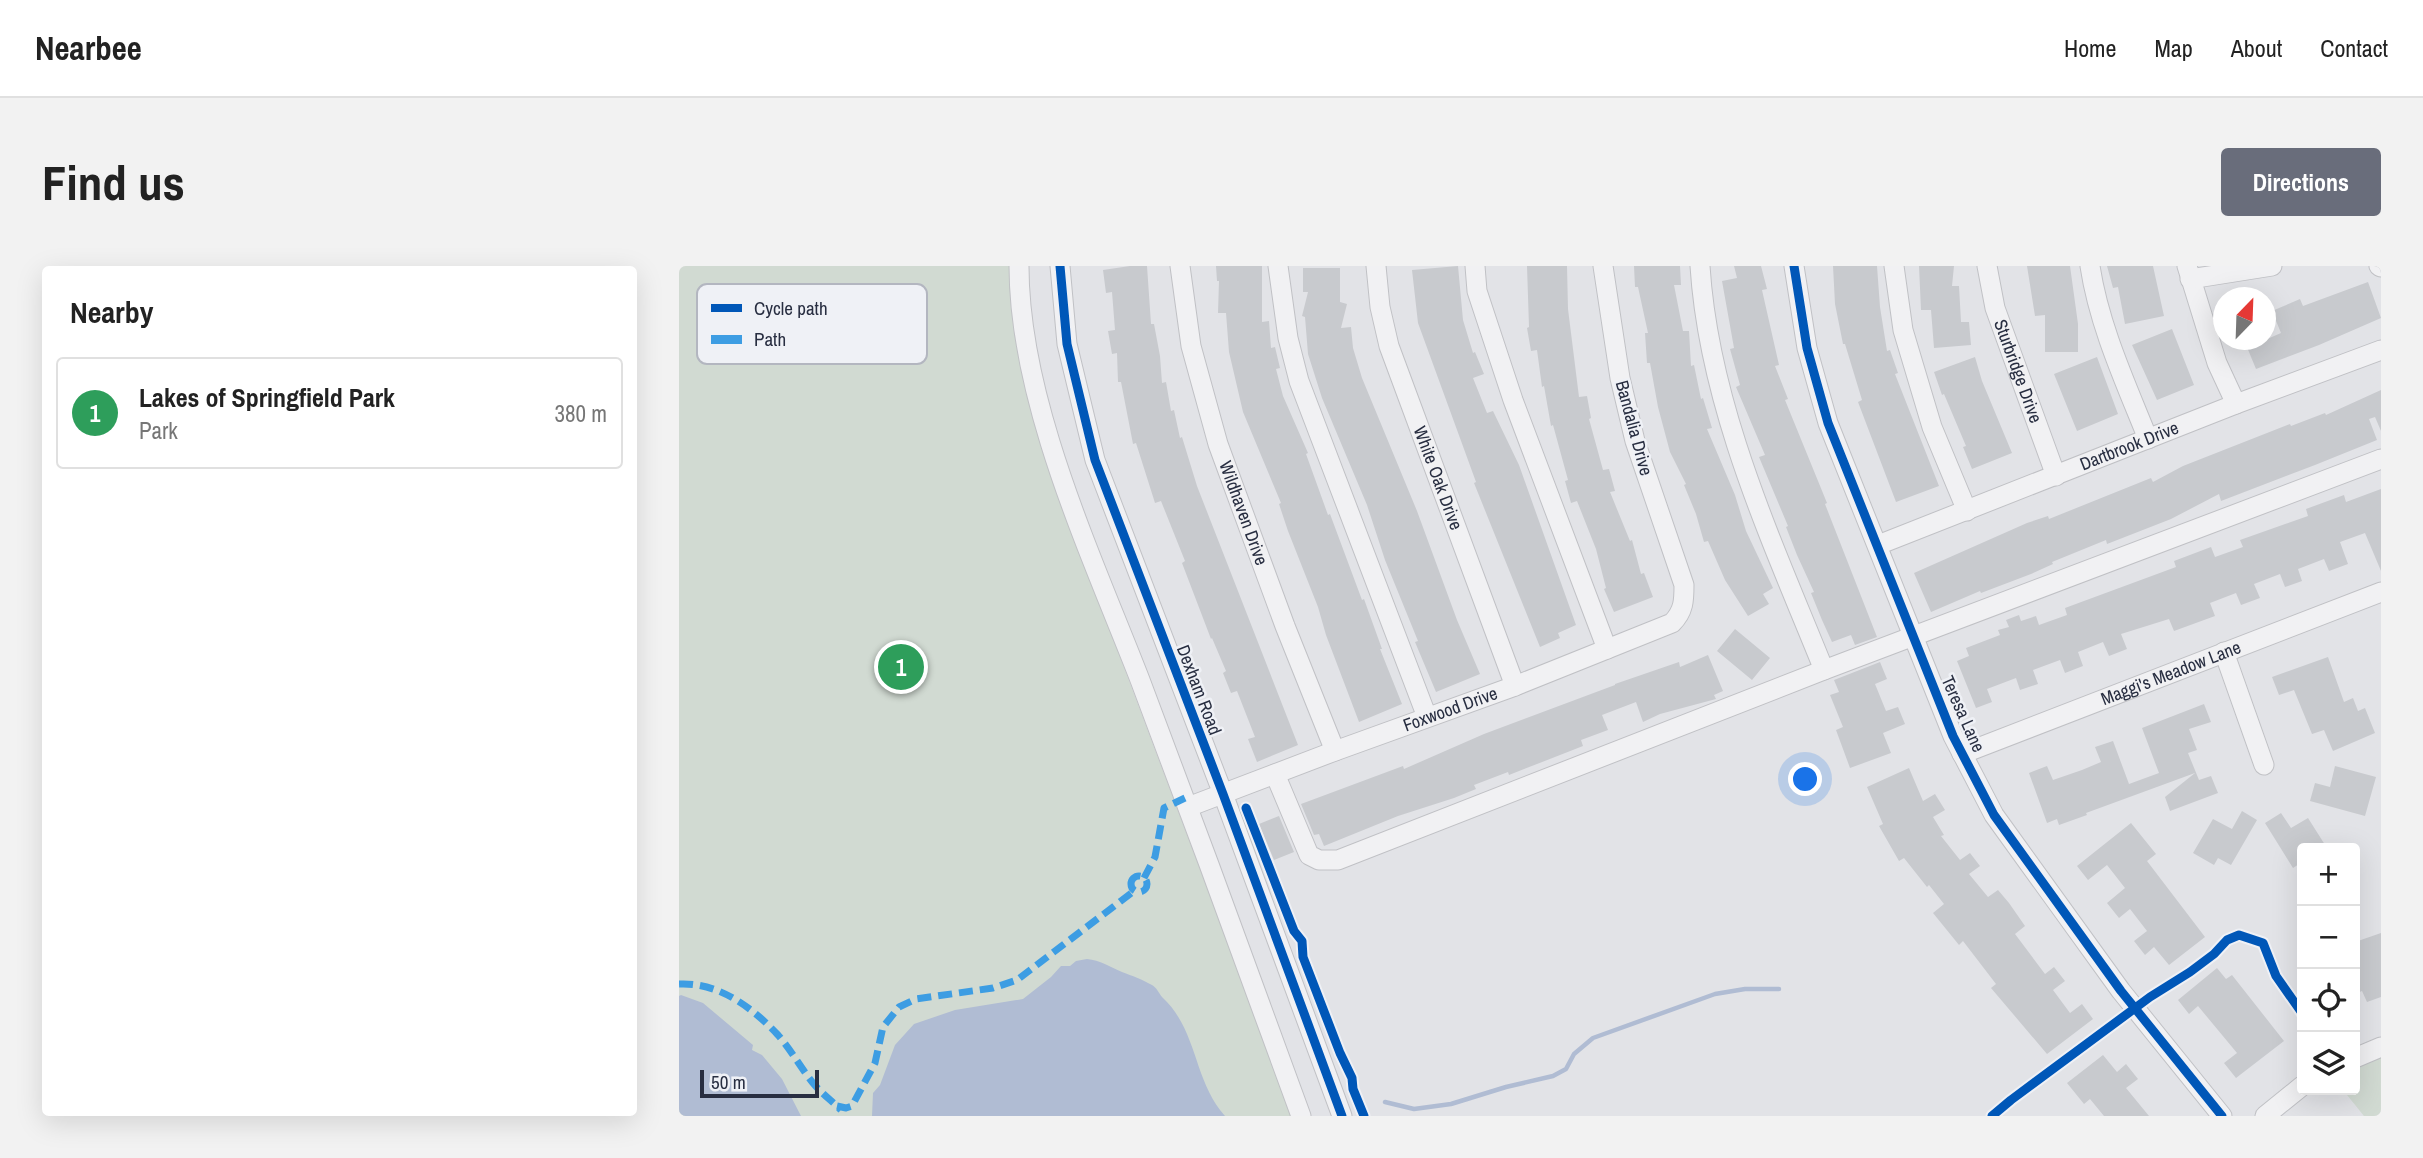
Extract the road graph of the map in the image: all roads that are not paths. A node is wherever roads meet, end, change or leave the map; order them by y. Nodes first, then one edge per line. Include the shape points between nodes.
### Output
1 (1019, 266) edge
2 (1060, 266) edge
3 (1180, 266) edge
4 (1278, 266) edge
5 (1376, 266) edge
6 (1475, 266) edge
7 (1603, 266) edge
8 (1700, 266) edge
9 (1794, 266) edge
10 (1894, 266) edge
11 (1987, 266) edge
12 (2090, 266) edge
13 (2273, 266) edge
14 (2188, 273) edge
15 (2381, 350) edge
16 (2236, 404) junction
17 (2148, 439) junction
18 (2381, 459) edge
19 (2056, 476) junction
20 (1967, 511) junction
21 (1878, 545) junction
22 (1684, 585) joint
23 (2381, 592) edge
24 (1913, 638) junction
25 (1607, 649) junction
26 (2224, 652) junction
27 (1824, 670) junction
28 (1515, 686) junction
29 (1427, 718) junction
30 (1335, 751) junction
31 (1962, 754) junction
32 (2264, 765) dead end
33 (1275, 774) junction
34 (1223, 794) junction
35 (1188, 807) junction
36 (2381, 1047) edge
37 (2360, 1056) edge
38 (2297, 1090) edge
39 (1301, 1116) edge
40 (1342, 1116) edge
41 (2222, 1116) edge
42 (2265, 1116) edge

1 - 35 street via 1019,293 1040,407 1064,483
2 - 34 street, Dexham Road via 1067,344 1095,460
3 - 30 street, Wildhaven Drive via 1191,346 1218,444
4 - 29 street via 1299,381
5 - 28 street, White Oak Drive via 1389,346
6 - 25 street via 1477,291 1513,400
7 - 22 street, Bandalia Drive via 1619,378 1635,441
8 - 27 street via 1716,370 1735,438
9 - 21 street, Teresa Lane via 1807,348 1828,423
10 - 20 street via 1903,330 1933,427
11 - 19 street, Sturbridge Drive via 1996,308
12 - 17 street via 2120,369
13 - 14 street
14 - 16 street via 2217,363
15 - 16 street, Dartbrook Drive
16 - 17 street, Dartbrook Drive
17 - 19 street, Dartbrook Drive
18 - 24 street
19 - 20 street, Dartbrook Drive
20 - 21 street, Dartbrook Drive
21 - 24 street, Teresa Lane
22 - 25 street, Foxwood Drive via 1684,604 1672,622
23 - 26 street, Maggi's Meadow Lane
24 - 27 street
24 - 31 street, Teresa Lane
25 - 28 street, Foxwood Drive
26 - 31 street, Maggi's Meadow Lane
26 - 32 street
27 - 33 street via 1338,860 1309,855
28 - 29 street, Foxwood Drive
29 - 30 street, Foxwood Drive
30 - 33 street, Foxwood Drive
31 - 41 street, Teresa Lane via 2002,826 2121,991
33 - 34 street, Foxwood Drive
34 - 35 street, Foxwood Drive
34 - 40 street, Dexham Road
35 - 39 street
36 - 37 street
38 - 42 street

